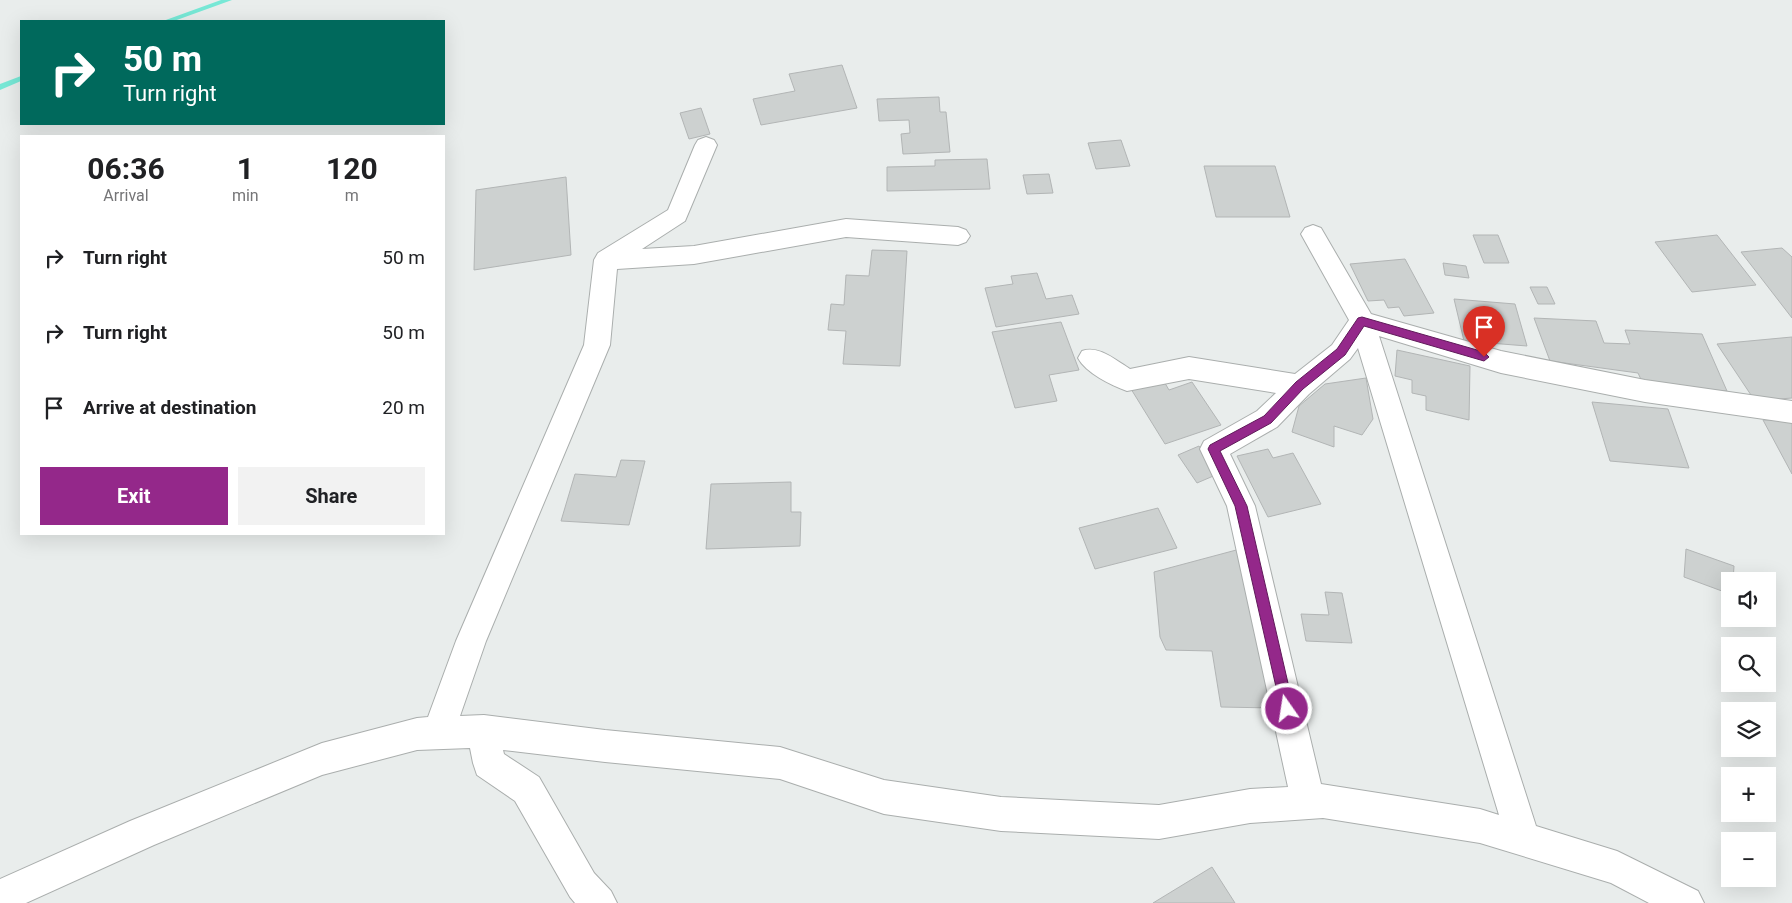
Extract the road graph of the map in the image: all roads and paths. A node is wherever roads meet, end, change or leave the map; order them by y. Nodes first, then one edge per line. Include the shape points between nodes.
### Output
1 (706, 145) dead end
2 (1312, 234) dead end
3 (958, 236) dead end
4 (606, 260) junction
5 (1362, 321) junction
6 (1091, 358) dead end
7 (1300, 386) junction
8 (1792, 412) edge
9 (484, 731) junction
10 (438, 733) junction
11 (1308, 801) junction
12 (1522, 838) junction
13 (0, 897) edge
14 (599, 903) edge
15 (1686, 903) edge

1 - 4 street via 677,215
2 - 5 street
3 - 4 street via 846,228 694,255
4 - 10 street via 597,345 471,641
5 - 7 street via 1341,352
5 - 8 street via 1501,362 1645,391
5 - 12 street
6 - 7 street via 1127,380 1189,368
7 - 11 street via 1268,419 1214,449 1241,506
9 - 10 street
9 - 11 street via 780,763 884,798 1001,814 1159,822 1250,806
9 - 14 street via 490,763 527,789 582,884
10 - 13 street via 417,734 322,760 142,833
11 - 12 street via 1480,826
12 - 15 street via 1617,868

